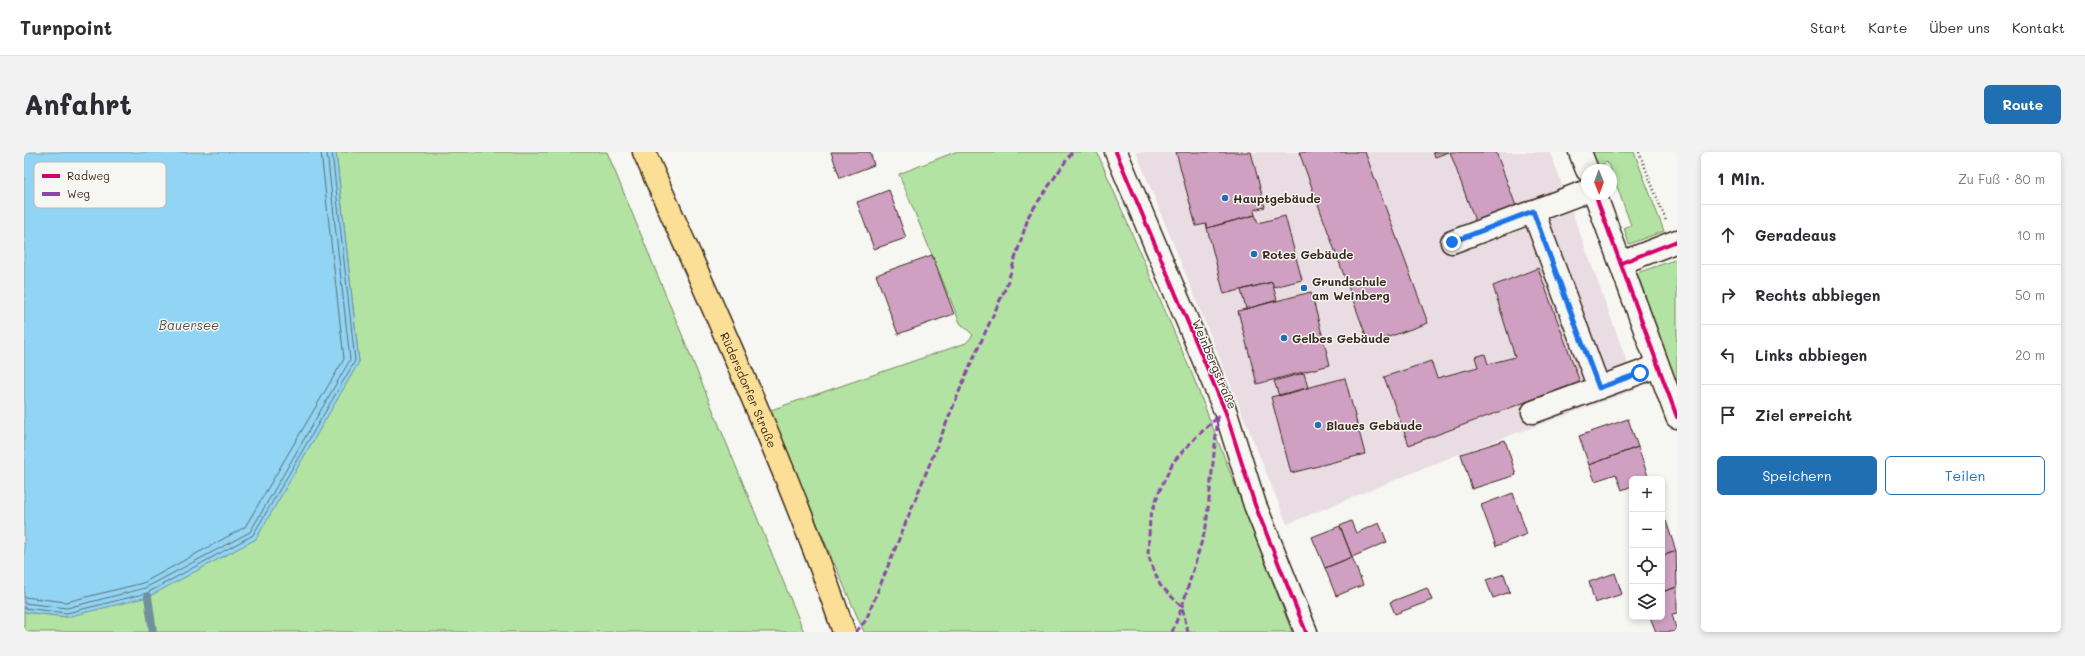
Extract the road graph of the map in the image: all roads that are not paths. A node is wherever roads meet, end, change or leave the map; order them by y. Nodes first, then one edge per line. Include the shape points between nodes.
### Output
1 (644, 152) edge
2 (1116, 152) edge
3 (1580, 152) edge
4 (1585, 164) edge
5 (1581, 193) edge
6 (1598, 200) edge
7 (1533, 211) junction
8 (1452, 242) dead end
9 (1676, 242) edge
10 (1622, 263) junction
11 (1658, 366) junction
12 (1599, 388) junction
13 (1533, 412) dead end
14 (1677, 417) edge
15 (844, 632) edge
16 (1306, 632) edge

1 - 15 main road, Rüdersdorfer Straße via 776,453 825,575
2 - 16 street, Weinbergstraße via 1226,413 1255,505
3 - 4 street
5 - 7 street
6 - 10 street
7 - 8 street
7 - 12 street
9 - 10 street
10 - 11 street
11 - 12 street
11 - 14 street
12 - 13 street

